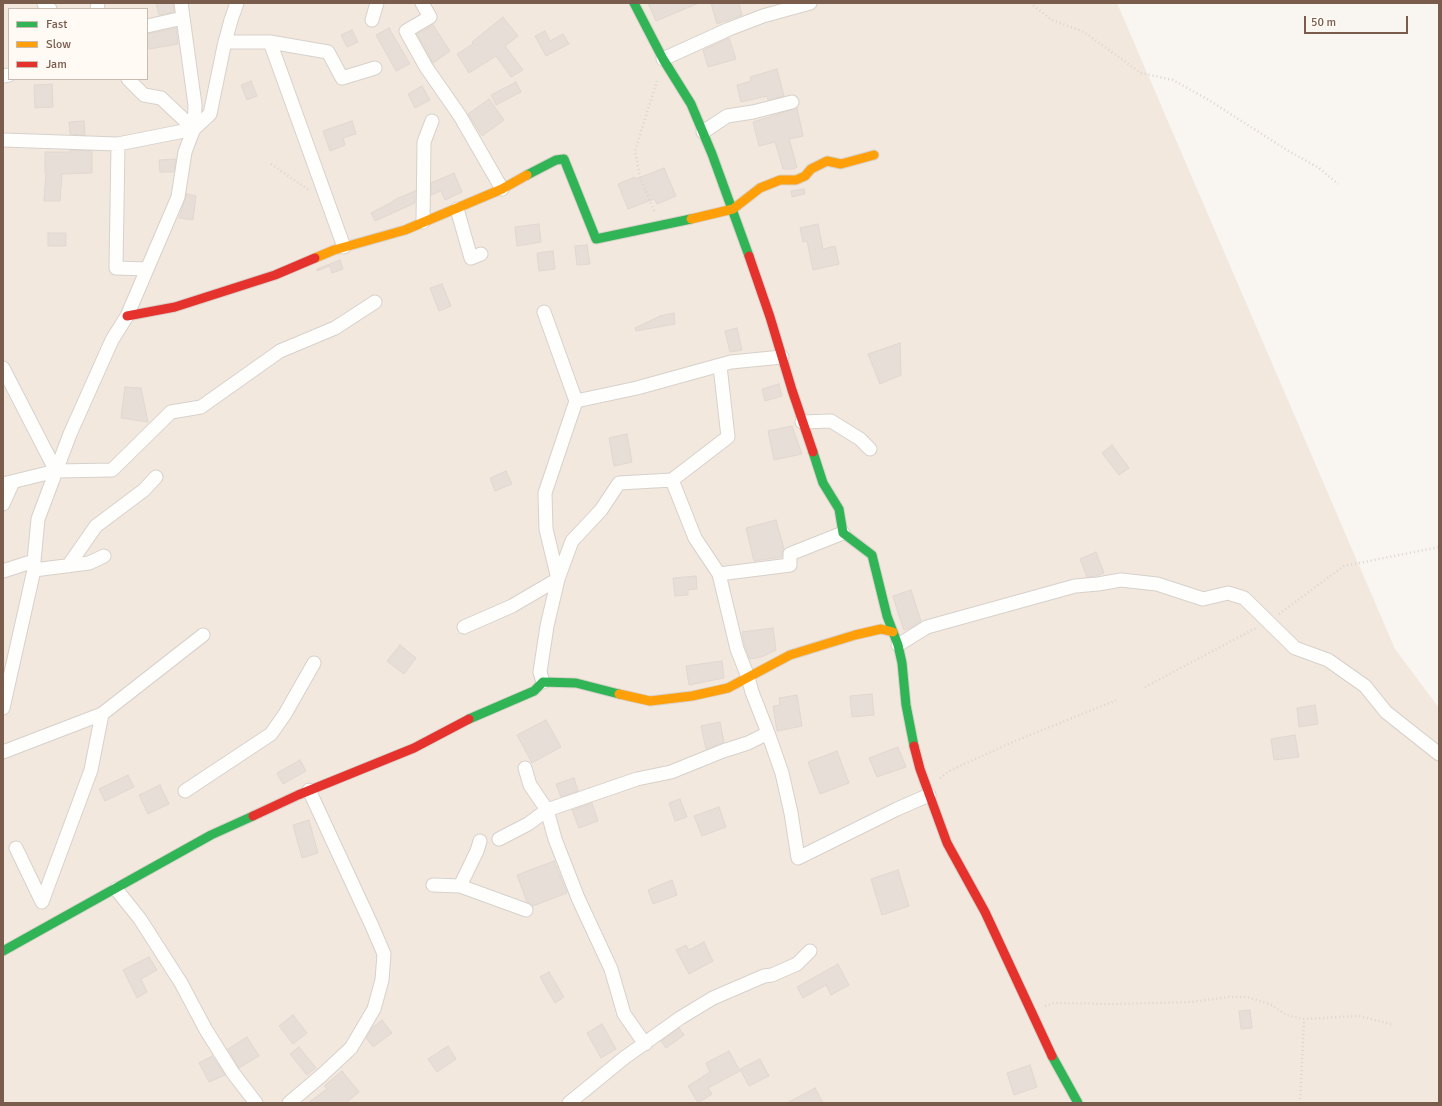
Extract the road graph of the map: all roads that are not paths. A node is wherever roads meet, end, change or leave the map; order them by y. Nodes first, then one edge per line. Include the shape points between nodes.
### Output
1 (182, 3) edge
2 (238, 3) edge
3 (377, 3) edge
4 (422, 3) edge
5 (634, 3) edge
6 (810, 3) edge
7 (183, 18) junction
8 (372, 20) dead end
9 (148, 26) edge
10 (225, 42) junction
11 (270, 42) junction
12 (663, 59) junction
13 (375, 68) dead end
14 (129, 80) edge
15 (792, 102) dead end
16 (432, 121) dead end
17 (194, 129) junction
18 (703, 132) junction
19 (3, 140) edge
20 (118, 144) junction
21 (874, 155) dead end
22 (502, 189) junction
23 (457, 209) junction
24 (733, 209) junction
25 (423, 222) junction
26 (344, 247) junction
27 (481, 254) dead end
28 (147, 269) junction
29 (375, 302) dead end
30 (544, 312) dead end
31 (127, 316) junction
32 (782, 357) junction
33 (720, 366) junction
34 (3, 368) edge
35 (576, 402) junction
36 (802, 422) junction
37 (870, 449) dead end
38 (56, 472) junction
39 (156, 477) dead end
40 (672, 480) junction
41 (8, 483) edge
42 (3, 504) edge
43 (843, 533) junction
44 (104, 556) dead end
45 (34, 565) junction
46 (68, 566) junction
47 (3, 571) edge
48 (719, 574) junction
49 (558, 579) junction
50 (464, 627) dead end
51 (893, 632) junction
52 (203, 635) dead end
53 (898, 645) junction
54 (8, 661) edge
55 (314, 663) dead end
56 (748, 677) junction
57 (543, 682) junction
58 (3, 708) edge
59 (102, 714) junction
60 (768, 733) junction
61 (3, 752) edge
62 (1439, 754) edge
63 (525, 768) dead end
64 (309, 790) junction
65 (185, 791) dead end
66 (928, 791) junction
67 (548, 810) junction
68 (499, 839) dead end
69 (480, 841) dead end
70 (16, 848) dead end
71 (433, 885) dead end
72 (460, 886) junction
73 (116, 889) junction
74 (526, 910) dead end
75 (3, 951) edge
76 (810, 951) dead end
77 (645, 1044) junction
78 (256, 1103) edge
79 (289, 1103) edge
80 (569, 1103) edge
81 (1078, 1103) edge

1 - 7 street
2 - 10 street
3 - 8 street
4 - 22 street via 430,17 406,31 426,67 460,116
5 - 12 street
6 - 12 street via 763,16
7 - 9 street
7 - 17 street via 195,105
10 - 11 street
10 - 17 street via 210,114
11 - 13 street via 328,52 342,78
11 - 26 street
12 - 18 street via 691,104
14 - 17 street via 144,95 161,98
15 - 18 street via 727,116
16 - 25 street via 424,142
17 - 20 street
17 - 28 street via 185,152 178,196
18 - 24 street
19 - 20 street
20 - 28 street via 116,268
21 - 24 street via 841,164 827,161 796,180 780,180 760,188
22 - 23 street
22 - 24 street via 556,160 564,159 596,239
23 - 25 street
23 - 27 street via 471,258
24 - 32 street
25 - 26 street via 405,230
26 - 31 street via 260,280 175,307
28 - 31 street
29 - 38 street via 335,328 280,351 201,407 171,412 112,470
30 - 35 street
31 - 38 street via 112,340
32 - 33 street via 731,362
32 - 36 street
33 - 35 street
33 - 40 street via 728,437
34 - 38 street
35 - 49 street via 545,493 546,529
36 - 37 street via 831,421 860,439
36 - 43 street via 823,482 839,509
38 - 41 street
38 - 45 street via 38,519
39 - 46 street via 144,490 96,526
40 - 48 street via 694,538
40 - 49 street via 619,483 602,510 572,541
41 - 42 street
43 - 48 street via 790,554 790,565
43 - 51 street via 872,555
44 - 46 street via 89,563
45 - 46 street
45 - 47 street
45 - 54 street
48 - 56 street via 737,649
49 - 50 street via 512,606
49 - 57 street via 540,672
51 - 53 street
51 - 56 street via 881,630 855,635 790,655
52 - 59 street
53 - 62 street via 927,626 1076,586 1121,580 1157,584 1203,599 1228,593 1244,598 1295,648 1328,660 1365,686 1386,712
53 - 66 street via 911,732
54 - 58 street
55 - 65 street via 271,734
56 - 57 street via 728,688 650,701 576,683
56 - 60 street
57 - 64 street via 534,690 466,720 414,748
59 - 61 street
59 - 70 street via 92,770 42,902
60 - 66 street via 784,780 798,858
60 - 67 street via 671,772 637,779
63 - 67 street via 530,785
64 - 73 street via 212,836
64 - 79 street via 384,954 382,980 374,1009 351,1048
66 - 81 street via 947,843 985,912 1056,1065
67 - 68 street
67 - 77 street via 555,839 578,898 611,969 624,1014
69 - 72 street
71 - 72 street
72 - 74 street
73 - 75 street
73 - 78 street via 140,919 181,983 233,1073
76 - 77 street via 796,964 713,998
77 - 80 street

